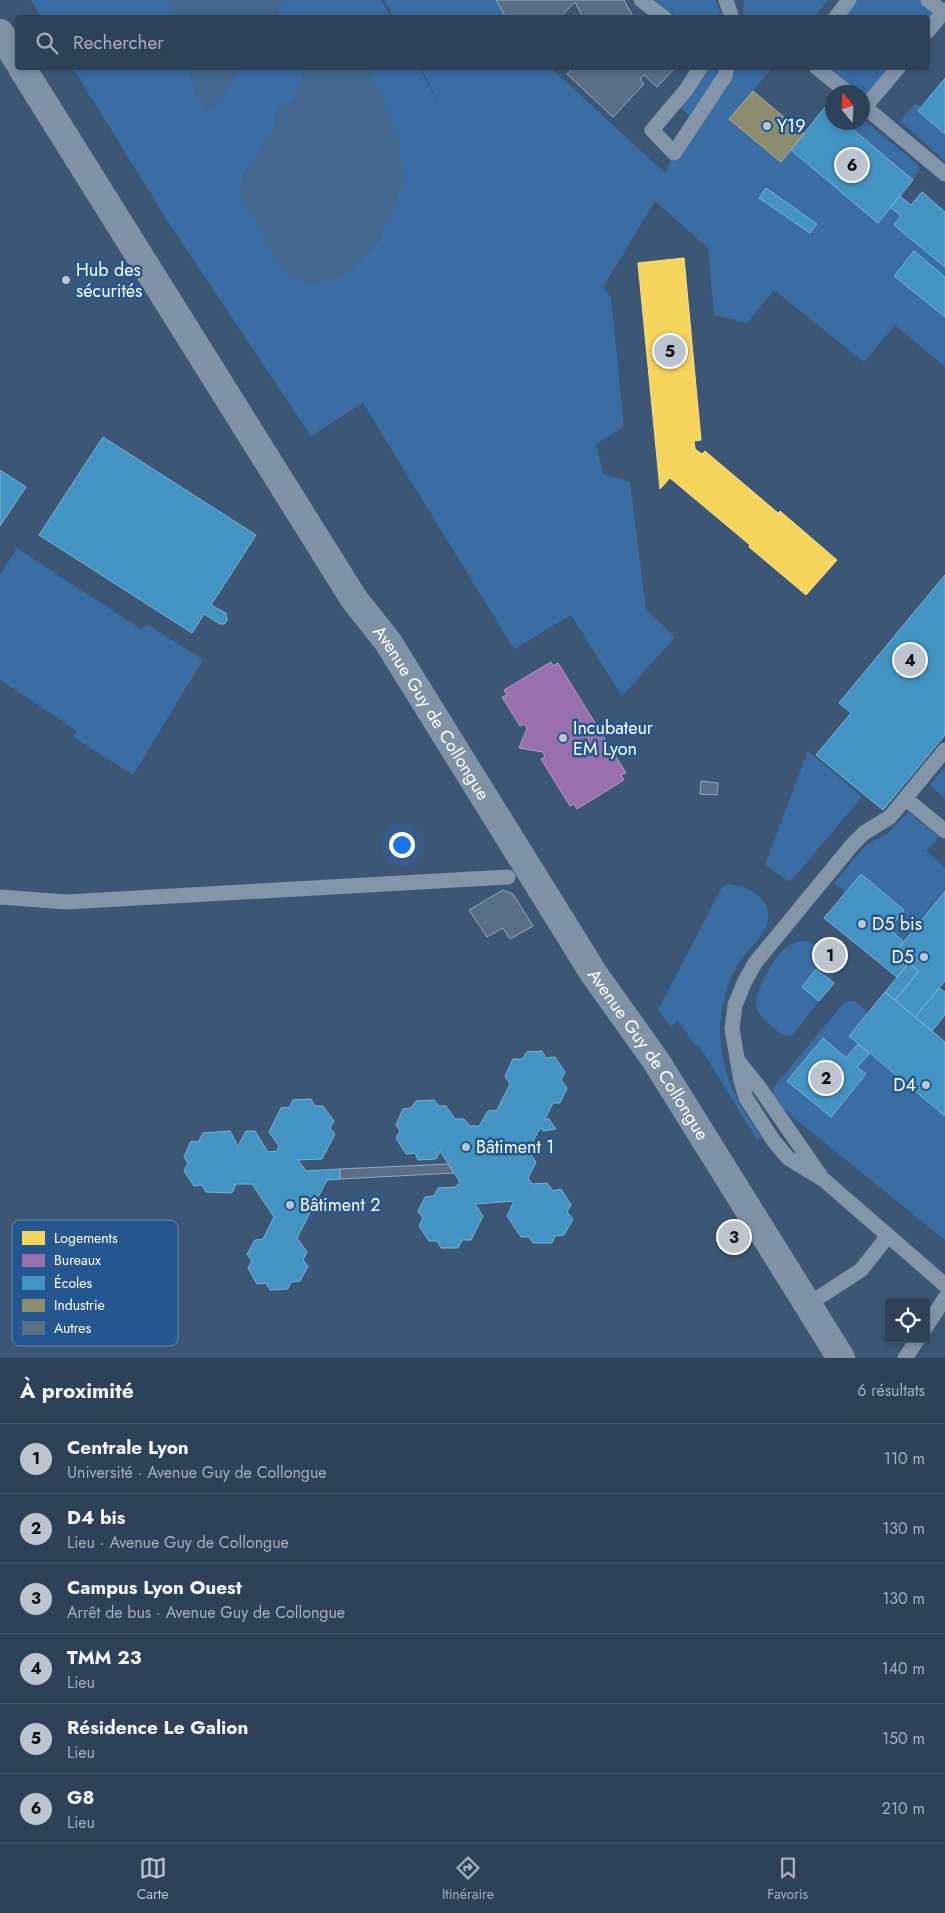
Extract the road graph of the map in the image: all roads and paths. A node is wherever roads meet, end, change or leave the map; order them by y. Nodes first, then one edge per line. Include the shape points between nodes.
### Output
1 (642, 0) edge
2 (849, 0) edge
3 (928, 0) edge
4 (944, 11) edge
5 (661, 15) edge
6 (837, 15) edge
7 (930, 28) edge
8 (0, 33) edge
9 (15, 56) edge
10 (23, 70) edge
11 (699, 70) edge
12 (726, 70) edge
13 (820, 70) edge
14 (896, 70) edge
15 (838, 85) edge
16 (870, 99) edge
17 (870, 111) edge
18 (945, 174) edge
19 (945, 750) edge
20 (906, 799) junction
21 (945, 831) edge
22 (508, 877) dead end
23 (0, 898) edge
24 (888, 1236) junction
25 (945, 1285) edge
26 (945, 1298) edge
27 (807, 1305) junction
28 (930, 1321) edge
29 (915, 1343) edge
30 (841, 1358) edge
31 (905, 1358) edge

1 - 5 lane
2 - 6 lane
3 - 4 lane
4 - 7 lane
8 - 9 main road
10 - 27 main road, Avenue Guy de Collongue via 354,599 388,642 594,974 656,1061
11 - 12 lane via 652,130 674,153
13 - 15 lane
14 - 16 lane
17 - 18 lane
19 - 20 lane
20 - 21 lane
20 - 24 lane via 890,817 864,833 852,845 755,963 734,1005 732,1030 738,1061 824,1180
22 - 23 lane via 66,902
24 - 25 lane
24 - 27 lane via 861,1270
26 - 28 lane
27 - 30 main road, Avenue Guy de Collongue
29 - 31 lane

